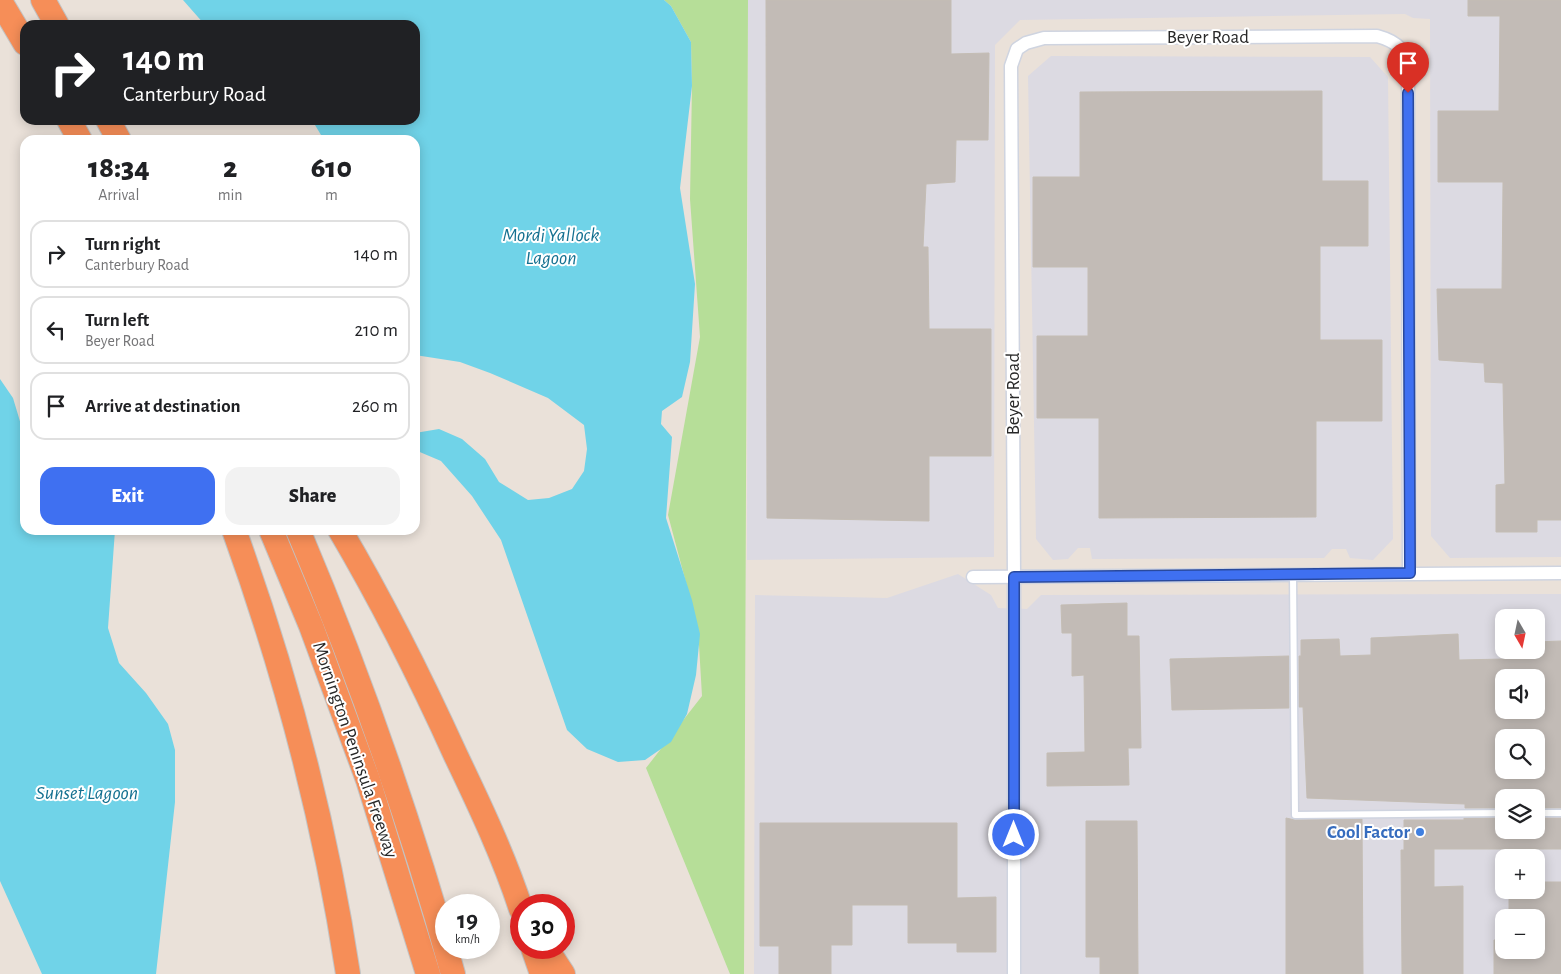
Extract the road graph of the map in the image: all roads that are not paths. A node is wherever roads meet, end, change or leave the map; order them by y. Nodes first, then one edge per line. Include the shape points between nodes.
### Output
1 (43, 0) edge
2 (0, 1) edge
3 (54, 20) edge
4 (20, 35) edge
5 (236, 535) edge
6 (274, 535) edge
7 (300, 535) edge
8 (343, 535) edge
9 (1410, 573) junction
10 (1561, 573) edge
11 (1293, 575) junction
12 (973, 577) dead end
13 (1014, 577) junction
14 (1495, 813) edge
15 (1545, 813) edge
16 (1561, 813) edge
17 (515, 894) edge
18 (537, 959) edge
19 (553, 959) edge
20 (348, 974) edge
21 (428, 974) edge
22 (453, 974) edge
23 (542, 974) edge
24 (563, 974) edge
25 (1014, 974) edge

1 - 3 highway
2 - 4 highway
5 - 20 highway via 281,669 305,757
6 - 21 highway, Mornington Peninsula Freeway via 368,780
7 - 22 highway, Mornington Peninsula Freeway via 385,758
8 - 17 highway via 434,707
9 - 10 street
9 - 11 street
9 - 13 street, Beyer Road via 1408,74 1402,49 1389,39 1377,36 1044,38 1017,49 1012,66
11 - 13 street
11 - 14 lane via 1294,815
12 - 13 street
13 - 25 street
15 - 16 lane
18 - 23 highway
19 - 24 highway

